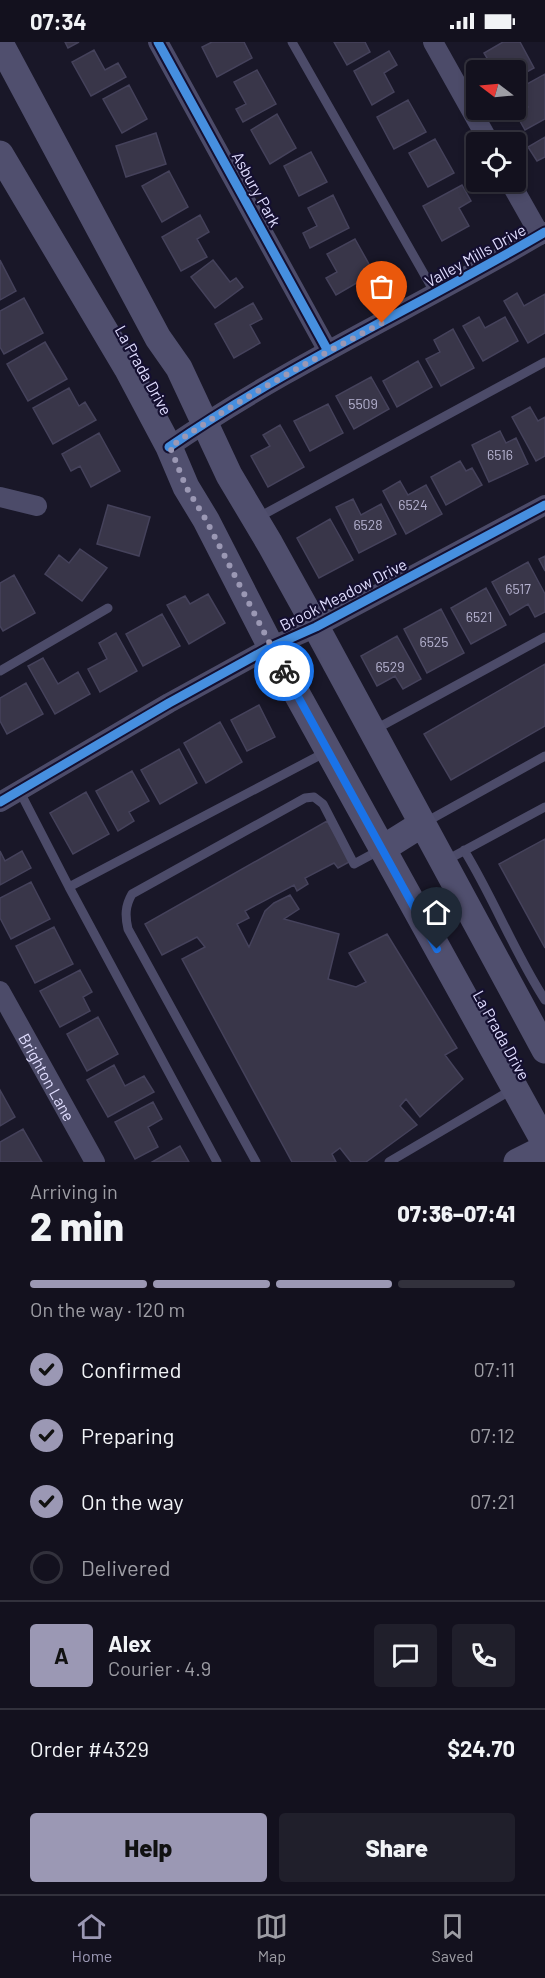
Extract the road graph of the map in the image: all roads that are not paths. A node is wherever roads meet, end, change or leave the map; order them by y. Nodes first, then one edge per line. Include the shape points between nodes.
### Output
1 (158, 42) edge
2 (292, 42) edge
3 (433, 42) edge
4 (0, 44) edge
5 (483, 132) edge
6 (0, 154) edge
7 (516, 192) edge
8 (543, 234) edge
9 (436, 295) junction
10 (328, 351) junction
11 (545, 362) edge
12 (205, 423) junction
13 (170, 447) junction
14 (0, 498) edge
15 (545, 505) edge
16 (38, 506) dead end
17 (255, 519) junction
18 (108, 608) dead end
19 (316, 627) junction
20 (545, 637) edge
21 (271, 647) junction
22 (0, 671) edge
23 (372, 731) junction
24 (328, 751) junction
25 (545, 756) edge
26 (19, 790) junction
27 (0, 801) edge
28 (545, 807) edge
29 (422, 824) junction
30 (382, 849) junction
31 (454, 856) junction
32 (69, 887) junction
33 (0, 991) edge
34 (545, 1000) edge
35 (545, 1050) edge
36 (514, 1088) junction
37 (545, 1146) edge
38 (95, 1162) edge
39 (218, 1162) edge
40 (256, 1162) edge
41 (389, 1162) edge
42 (517, 1162) edge

1 - 10 street, Asbury Park
2 - 9 lane
3 - 5 street
4 - 12 main road, La Prada Drive via 158,338 179,368
6 - 13 main road, La Prada Drive
7 - 8 street
8 - 9 street, Valley Mills Drive
9 - 10 street, Valley Mills Drive
10 - 12 street, Valley Mills Drive
11 - 17 lane
12 - 13 street, Valley Mills Drive
12 - 17 main road, La Prada Drive via 229,476
13 - 21 main road, La Prada Drive via 186,487
14 - 16 street
15 - 19 street, Brook Meadow Drive
17 - 19 main road, La Prada Drive
18 - 22 lane
19 - 21 street, Brook Meadow Drive
19 - 23 main road, La Prada Drive
20 - 23 lane
21 - 24 main road, La Prada Drive
21 - 26 street, Brook Meadow Drive
23 - 29 main road, La Prada Drive
24 - 30 main road, La Prada Drive
24 - 32 lane
25 - 29 lane
26 - 27 street, Brook Meadow Drive
26 - 32 lane
28 - 31 lane
29 - 30 main road
29 - 31 main road, La Prada Drive
30 - 36 main road, La Prada Drive
30 - 40 lane via 354,864 323,804 314,797 305,798 132,894 128,900 128,929
31 - 34 lane via 483,881 509,938
31 - 35 main road, La Prada Drive
32 - 39 lane
33 - 38 street, Brighton Lane
36 - 37 main road, La Prada Drive
36 - 41 lane
37 - 42 main road

